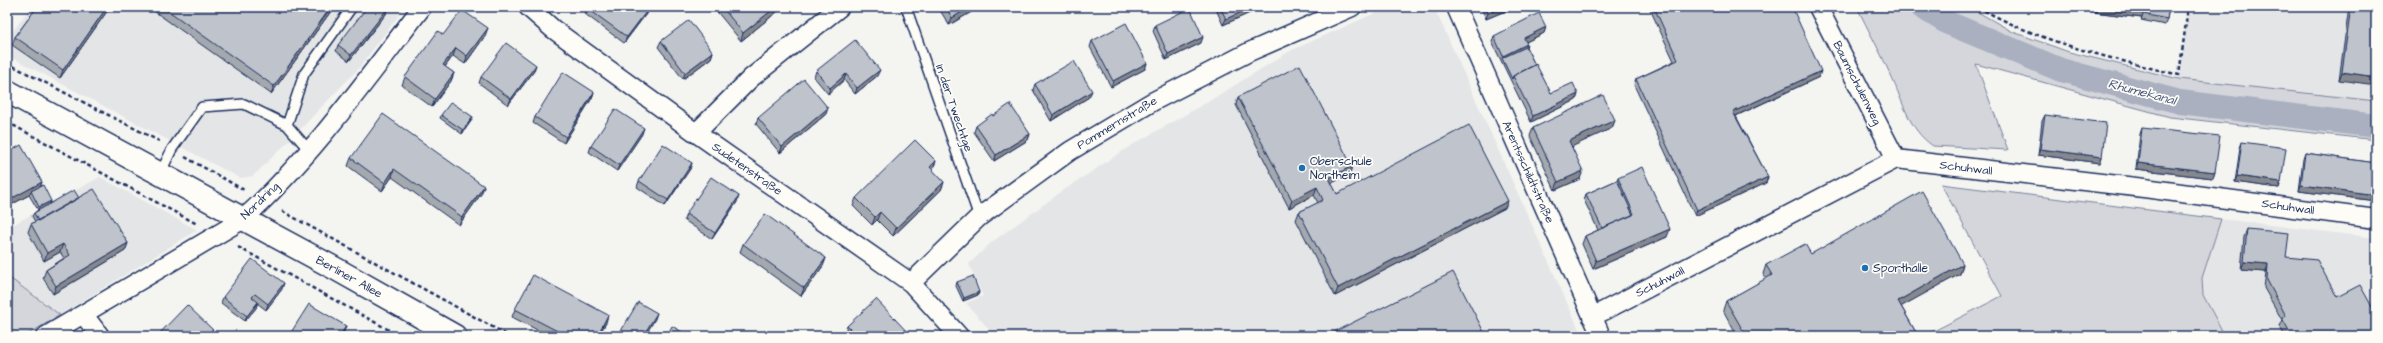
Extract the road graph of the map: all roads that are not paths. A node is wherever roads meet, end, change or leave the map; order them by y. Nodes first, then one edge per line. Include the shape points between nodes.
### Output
1 (352, 7) edge
2 (422, 7) edge
3 (528, 7) edge
4 (840, 7) edge
5 (906, 7) edge
6 (1352, 7) edge
7 (1456, 7) edge
8 (1818, 7) edge
9 (7, 92) edge
10 (287, 125) junction
11 (696, 133) junction
12 (309, 150) junction
13 (1896, 160) junction
14 (160, 175) junction
15 (979, 217) junction
16 (2376, 219) edge
17 (242, 220) junction
18 (911, 283) junction
19 (83, 314) junction
20 (1592, 317) junction
21 (46, 336) edge
22 (100, 336) edge
23 (455, 336) edge
24 (959, 336) edge
25 (1601, 336) edge

1 - 10 lane via 304,74
2 - 12 street, Nordring
3 - 11 street, Sudetenstraße via 553,29
4 - 11 street via 751,78
5 - 15 lane, In der Twechtge
6 - 15 street, Pommernstraße via 1249,52 1152,102 1070,151
7 - 20 street, Arentsschildtstraße
8 - 13 street, Baumschulenweg
9 - 14 main road, Berliner Allee
10 - 12 lane
10 - 14 lane via 244,104 202,107 172,149
11 - 18 street, Sudetenstraße
12 - 17 street, Nordring via 263,201
13 - 16 street, Schuhwall via 2144,188
13 - 20 street, Schuhwall
14 - 17 main road, Berliner Allee
15 - 18 street, Pommernstraße
17 - 19 street, Nordring
17 - 23 main road, Berliner Allee
18 - 24 street, Sudetenstraße
19 - 21 street, Nordring
19 - 22 street
20 - 25 street, Arentsschildtstraße

